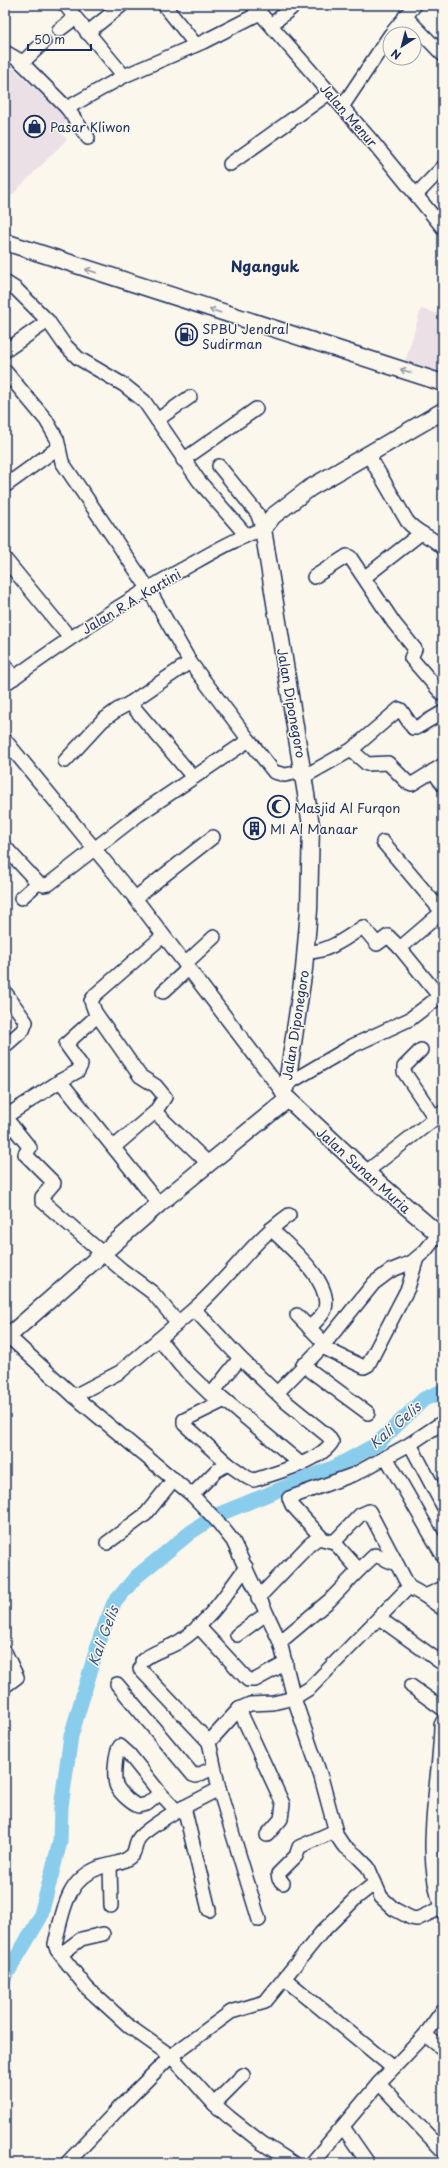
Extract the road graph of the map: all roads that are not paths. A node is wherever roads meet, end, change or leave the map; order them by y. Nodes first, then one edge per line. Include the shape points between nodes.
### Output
1 (65, 5) edge
2 (122, 5) edge
3 (164, 5) edge
4 (295, 5) edge
5 (415, 5) edge
6 (256, 9) edge
7 (405, 16) junction
8 (75, 18) junction
9 (271, 25) junction
10 (397, 26) edge
11 (58, 30) dead end
12 (87, 33) junction
13 (44, 42) dead end
14 (196, 45) junction
15 (382, 46) edge
16 (5, 52) edge
17 (443, 55) edge
18 (22, 64) junction
19 (124, 76) junction
20 (329, 93) junction
21 (342, 107) junction
22 (67, 108) junction
23 (88, 138) dead end
24 (230, 164) dead end
25 (443, 167) edge
26 (416, 195) junction
27 (443, 228) edge
28 (5, 242) edge
29 (5, 282) edge
30 (48, 321) junction
31 (5, 351) edge
32 (5, 371) edge
33 (443, 383) edge
34 (190, 397) dead end
35 (256, 409) dead end
36 (443, 411) edge
37 (157, 420) junction
38 (59, 447) junction
39 (368, 454) junction
40 (183, 460) junction
41 (219, 466) dead end
42 (5, 486) edge
43 (263, 529) junction
44 (246, 534) junction
45 (420, 534) junction
46 (443, 548) edge
47 (5, 559) edge
48 (314, 577) dead end
49 (365, 577) junction
50 (148, 588) junction
51 (70, 638) junction
52 (190, 662) junction
53 (5, 666) edge
54 (9, 681) edge
55 (443, 694) edge
56 (130, 703) junction
57 (443, 712) edge
58 (5, 740) edge
59 (249, 740) junction
60 (351, 750) junction
61 (65, 761) dead end
62 (438, 768) edge
63 (304, 773) junction
64 (193, 777) junction
65 (443, 785) edge
66 (212, 837) dead end
67 (383, 842) dead end
68 (5, 846) edge
69 (94, 847) junction
70 (38, 883) junction
71 (21, 898) dead end
72 (135, 898) junction
73 (443, 913) edge
74 (163, 936) junction
75 (214, 937) dead end
76 (400, 948) junction
77 (306, 952) junction
78 (187, 967) junction
79 (5, 992) edge
80 (163, 992) dead end
81 (441, 995) edge
82 (97, 1016) junction
83 (5, 1046) edge
84 (421, 1050) dead end
85 (60, 1081) junction
86 (286, 1092) junction
87 (156, 1112) junction
88 (439, 1115) edge
89 (5, 1117) edge
90 (114, 1147) junction
91 (209, 1164) junction
92 (366, 1172) junction
93 (159, 1204) junction
94 (289, 1215) dead end
95 (271, 1229) junction
96 (440, 1236) edge
97 (104, 1254) junction
98 (417, 1258) junction
99 (194, 1309) junction
100 (297, 1315) dead end
101 (177, 1322) junction
102 (309, 1328) junction
103 (7, 1338) edge
104 (159, 1339) junction
105 (323, 1346) junction
106 (240, 1358) junction
107 (303, 1365) junction
108 (277, 1393) junction
109 (74, 1396) junction
110 (218, 1396) junction
111 (368, 1413) dead end
112 (442, 1424) edge
113 (410, 1444) junction
114 (386, 1457) junction
115 (228, 1464) junction
116 (301, 1464) junction
117 (174, 1479) junction
118 (192, 1494) junction
119 (443, 1506) edge
120 (328, 1540) junction
121 (107, 1543) dead end
122 (443, 1556) edge
123 (396, 1564) junction
124 (246, 1567) junction
125 (359, 1570) junction
126 (409, 1587) junction
127 (443, 1588) edge
128 (425, 1596) junction
129 (258, 1598) junction
130 (443, 1609) edge
131 (266, 1614) junction
132 (379, 1618) junction
133 (198, 1626) junction
134 (237, 1635) dead end
135 (280, 1642) junction
136 (5, 1652) edge
137 (286, 1663) junction
138 (443, 1664) edge
139 (117, 1684) dead end
140 (5, 1686) edge
141 (410, 1686) dead end
142 (294, 1698) junction
143 (239, 1709) junction
144 (443, 1709) edge
145 (443, 1721) edge
146 (209, 1742) junction
147 (442, 1758) edge
148 (214, 1768) junction
149 (219, 1789) junction
150 (160, 1793) dead end
151 (180, 1808) junction
152 (335, 1831) junction
153 (267, 1835) dead end
154 (110, 1865) junction
155 (283, 1883) dead end
156 (375, 1883) junction
157 (111, 1906) dead end
158 (442, 1909) edge
159 (209, 1910) dead end
160 (259, 1920) dead end
161 (103, 1934) dead end
162 (61, 1954) junction
163 (285, 1979) junction
164 (443, 2010) edge
165 (425, 2035) junction
166 (443, 2050) edge
167 (171, 2056) junction
168 (393, 2068) junction
169 (243, 2076) dead end
170 (379, 2083) junction
171 (214, 2104) junction
172 (342, 2127) junction
173 (443, 2151) edge
174 (67, 2163) edge
175 (293, 2163) edge
176 (312, 2163) edge
177 (368, 2163) edge

1 - 8 street
2 - 12 street
3 - 14 street
4 - 9 street
5 - 7 street
6 - 9 street, Jalan Menur
6 - 14 street
7 - 10 street
7 - 17 street
8 - 11 street
8 - 12 street
9 - 20 street, Jalan Menur
12 - 19 street
13 - 18 street
14 - 19 street
15 - 21 street
16 - 18 street
18 - 22 street
19 - 22 street
20 - 21 street, Jalan Menur
20 - 24 street
21 - 26 street, Jalan Menur
22 - 23 street
25 - 26 street
26 - 27 street, Jalan Menur
33 -> 28 main road
29 - 30 street via 16,289
30 - 31 street
30 - 37 street via 64,344 78,358 124,385 144,401
32 - 38 street via 46,420
34 - 37 street
35 - 40 street
36 - 39 main road
37 - 40 street
38 - 42 street
38 - 50 street via 62,462
39 - 43 main road via 304,493 273,516
39 - 45 street via 407,521
40 - 44 street
41 - 43 street via 255,510
43 - 44 street, Jalan R.A. Kartini
43 - 63 main road, Jalan Diponegoro
44 - 50 street, Jalan R.A. Kartini
45 - 46 street via 437,541
45 - 49 street
47 - 51 street
48 - 49 street via 347,556
49 - 55 street via 394,623 415,649 411,658
50 - 51 street, Jalan R.A. Kartini
50 - 52 street
51 - 54 street, Jalan R.A. Kartini
52 - 56 street
52 - 59 street
53 - 54 street
56 - 61 street via 102,721
56 - 64 street
57 - 60 street via 413,728 399,709
58 - 69 street
59 - 63 street via 274,772 285,775
59 - 64 street
60 - 62 street via 367,764 388,763 412,784
60 - 63 street
62 - 65 street
63 - 77 main road, Jalan Diponegoro via 312,825
64 - 69 street
66 - 72 street
67 - 73 street
68 - 70 street
69 - 70 street via 49,884
69 - 72 street
70 - 71 street
72 - 74 street
73 - 76 street
74 - 78 street
74 - 82 street via 95,995 91,1003
75 - 78 street
76 - 77 street via 388,936 377,944 363,927 342,941 316,953
76 - 81 street
77 - 86 main road, Jalan Diponegoro
78 - 80 street
78 - 86 street
79 - 83 street via 26,1022 23,1030
81 - 86 street via 410,1019 352,1046
82 - 85 street via 66,1044 81,1065 78,1071
82 - 87 street via 140,1076 156,1086 164,1095 164,1102
84 - 88 street via 404,1067 404,1072
85 - 89 street
85 - 90 street
86 - 91 main road
86 - 92 main road, Jalan Sunan Muria
87 - 90 street
87 - 91 street
88 - 92 street
89 - 97 street via 30,1148 25,1154 54,1183 42,1197 42,1201
90 - 93 street
91 - 93 main road
92 - 96 main road, Jalan Sunan Muria
93 - 97 main road
94 - 95 street
95 - 99 street
95 - 102 street via 324,1287 326,1308
96 - 98 street
97 - 101 street via 153,1293
97 - 103 main road
98 - 105 street via 390,1270 374,1283
98 - 105 street via 408,1288 368,1365 364,1367
99 - 101 street
99 - 106 street
100 - 102 street
101 - 104 street
102 - 105 street
103 - 109 street
104 - 109 street via 120,1372
104 - 110 street via 201,1387 209,1394
105 - 107 street
106 - 108 street
106 - 110 street
107 - 108 street
107 - 111 street
108 - 116 street via 332,1442 329,1448
109 - 117 street
110 - 115 street via 184,1420 184,1424
110 - 116 street
112 - 113 street
113 - 114 street
113 - 119 street
114 - 120 street via 356,1474 289,1498 292,1505
114 - 122 street
115 - 116 street via 254,1480
115 - 118 street via 210,1476
117 - 118 street
117 - 121 street via 146,1514
118 - 124 street via 218,1522
120 - 123 street via 369,1511
120 - 125 street
120 - 129 street via 318,1538 309,1545
123 - 125 street via 375,1555
123 - 126 street
124 - 129 street
124 - 133 street
125 - 135 street via 330,1600
126 - 128 street
126 - 132 street
127 - 128 street
128 - 130 street
129 - 131 street
131 - 134 street
131 - 135 street
132 - 138 street
132 - 142 street via 310,1688
133 - 137 street via 248,1680 255,1680
133 - 146 street via 180,1641 147,1657 141,1665
135 - 137 street
136 - 140 street via 16,1677
137 - 142 street
139 - 148 street via 193,1775
141 - 144 street
142 - 143 street via 250,1704
142 - 152 street via 321,1777
143 - 146 street
143 - 153 street via 283,1804 281,1819
145 - 147 street
146 - 148 street
147 - 158 street via 433,1812 433,1847 435,1880
148 - 149 street
149 - 151 street
149 - 160 street
150 - 151 street
151 - 154 street via 139,1838 133,1854 127,1859
151 - 159 street
152 - 155 street via 300,1847 296,1856 278,1874 278,1879
152 - 156 street via 343,1845 368,1867
154 - 157 street
154 - 162 street via 89,1872 72,1890 66,1901 56,1944
156 - 158 street via 381,1897 411,1918 423,1918
156 - 163 street via 321,1933
161 - 162 street via 81,1939
162 - 167 street via 87,1988 103,2003 130,2027
163 - 167 street via 265,2002 231,2012
163 - 168 street
164 - 165 street
165 - 166 street
165 - 168 street
167 - 171 street
167 - 174 street
168 - 170 street
169 - 171 street
170 - 172 street
170 - 173 street
171 - 175 street via 262,2143
172 - 176 street
172 - 177 street

